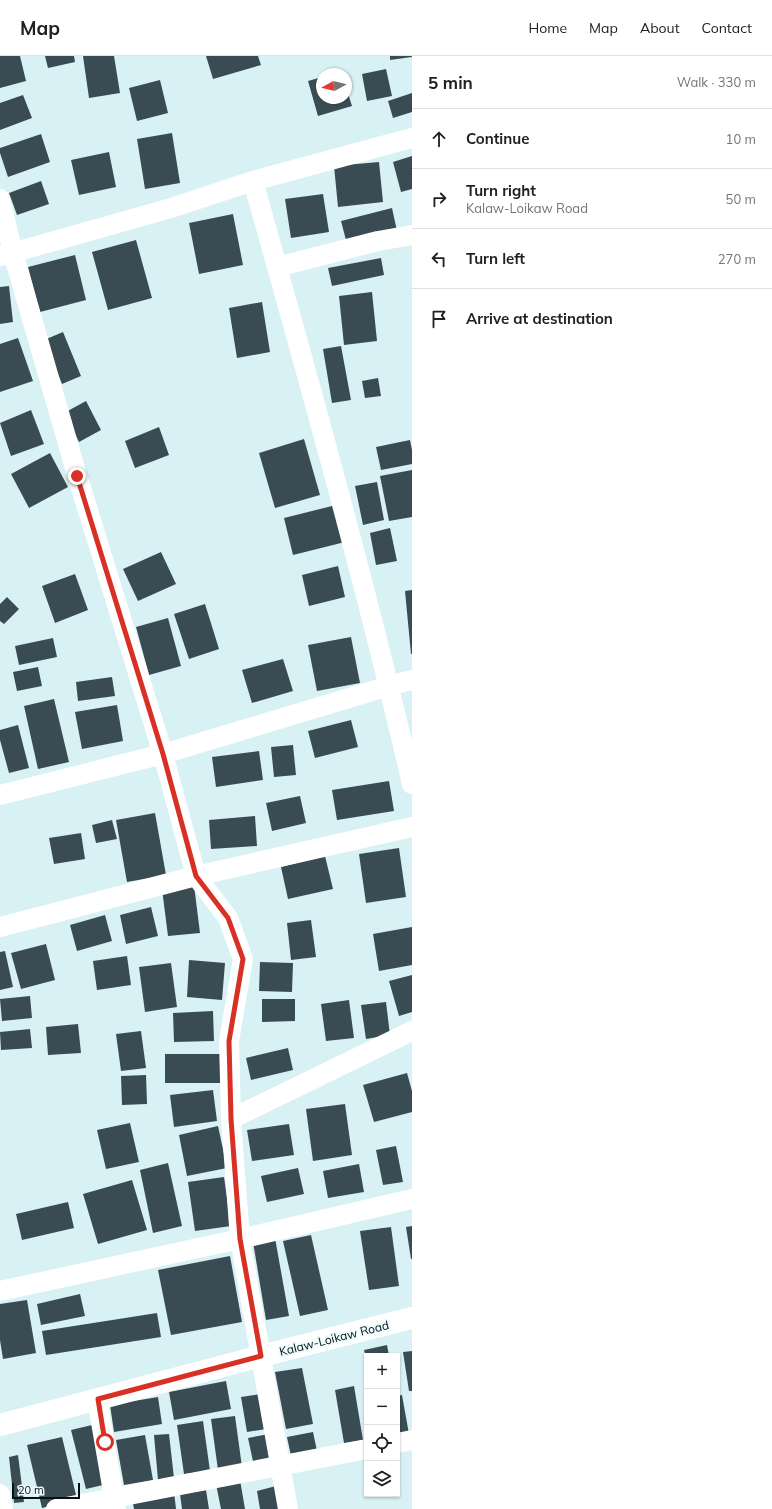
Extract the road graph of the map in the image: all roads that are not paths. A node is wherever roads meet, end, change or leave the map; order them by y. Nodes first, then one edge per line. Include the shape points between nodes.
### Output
1 (412, 138) edge
2 (253, 181) junction
3 (0, 199) edge
4 (412, 235) edge
5 (6, 254) edge
6 (277, 267) junction
7 (412, 680) edge
8 (389, 686) junction
9 (163, 754) junction
10 (412, 784) edge
11 (0, 796) edge
12 (412, 827) edge
13 (196, 876) junction
14 (0, 927) edge
15 (412, 1031) edge
16 (231, 1119) junction
17 (412, 1199) edge
18 (240, 1239) junction
19 (0, 1291) edge
20 (412, 1318) edge
21 (261, 1356) junction
22 (98, 1399) junction
23 (0, 1424) edge
24 (412, 1440) edge
25 (400, 1442) edge
26 (364, 1450) edge
27 (280, 1465) junction
28 (0, 1494) edge
29 (114, 1503) edge
30 (3, 1509) edge
31 (56, 1509) edge
32 (288, 1509) edge

1 - 2 street
2 - 5 street via 171,208
2 - 6 street
3 - 5 street
4 - 6 street via 378,241
5 - 9 street
6 - 8 street via 323,430
7 - 8 street
8 - 9 street
8 - 10 street
9 - 11 street
9 - 13 street
12 - 13 street
13 - 14 street
13 - 16 street via 228,918 243,959 229,1041
15 - 16 street
16 - 18 street
17 - 18 street
18 - 19 street
18 - 21 street
20 - 21 main road, Kalaw-Loikaw Road
21 - 22 main road, Kalaw-Loikaw Road
21 - 27 street
22 - 23 main road, Kalaw-Loikaw Road
22 - 29 street
24 - 25 street
26 - 27 street
27 - 29 street
27 - 32 street
28 - 30 street
29 - 31 street

